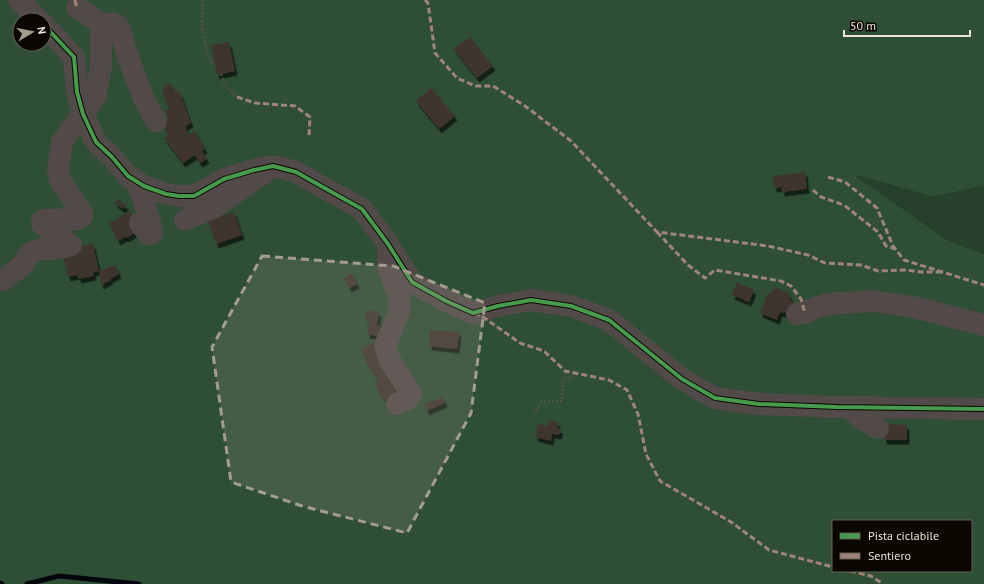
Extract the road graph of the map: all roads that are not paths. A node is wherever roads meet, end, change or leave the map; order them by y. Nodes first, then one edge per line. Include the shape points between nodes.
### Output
1 (19, 0) edge
2 (77, 8) dead end
3 (31, 12) edge
4 (101, 26) junction
5 (52, 34) edge
6 (83, 114) junction
7 (156, 121) dead end
8 (273, 166) junction
9 (136, 181) junction
10 (185, 220) dead end
11 (140, 223) dead end
12 (388, 244) junction
13 (3, 280) dead end
14 (412, 282) junction
15 (435, 313) dead end
16 (797, 314) dead end
17 (984, 325) edge
18 (397, 404) dead end
19 (850, 407) junction
20 (984, 409) edge
21 (878, 428) dead end

1 - 3 street
2 - 4 street
4 - 6 street via 101,67 95,97
4 - 7 street via 113,23 119,28 144,99
5 - 6 street via 74,57 77,92
6 - 9 street via 96,142 128,176
6 - 13 street via 62,142 58,169 60,180 82,216 79,219 42,221 42,224 71,245 32,252 23,265
8 - 9 street via 224,179 194,196 166,194
8 - 10 street via 214,208
8 - 12 street via 296,172 362,209
9 - 11 street via 152,233 148,234
12 - 14 street
12 - 18 street via 388,265 400,308 386,345 390,361 411,393 406,400
14 - 15 street via 415,290
14 - 19 street via 473,313 531,300 571,306 609,320 682,379 715,398 759,404
16 - 17 street via 828,304 874,301 914,307
19 - 20 street
19 - 21 street via 859,417

